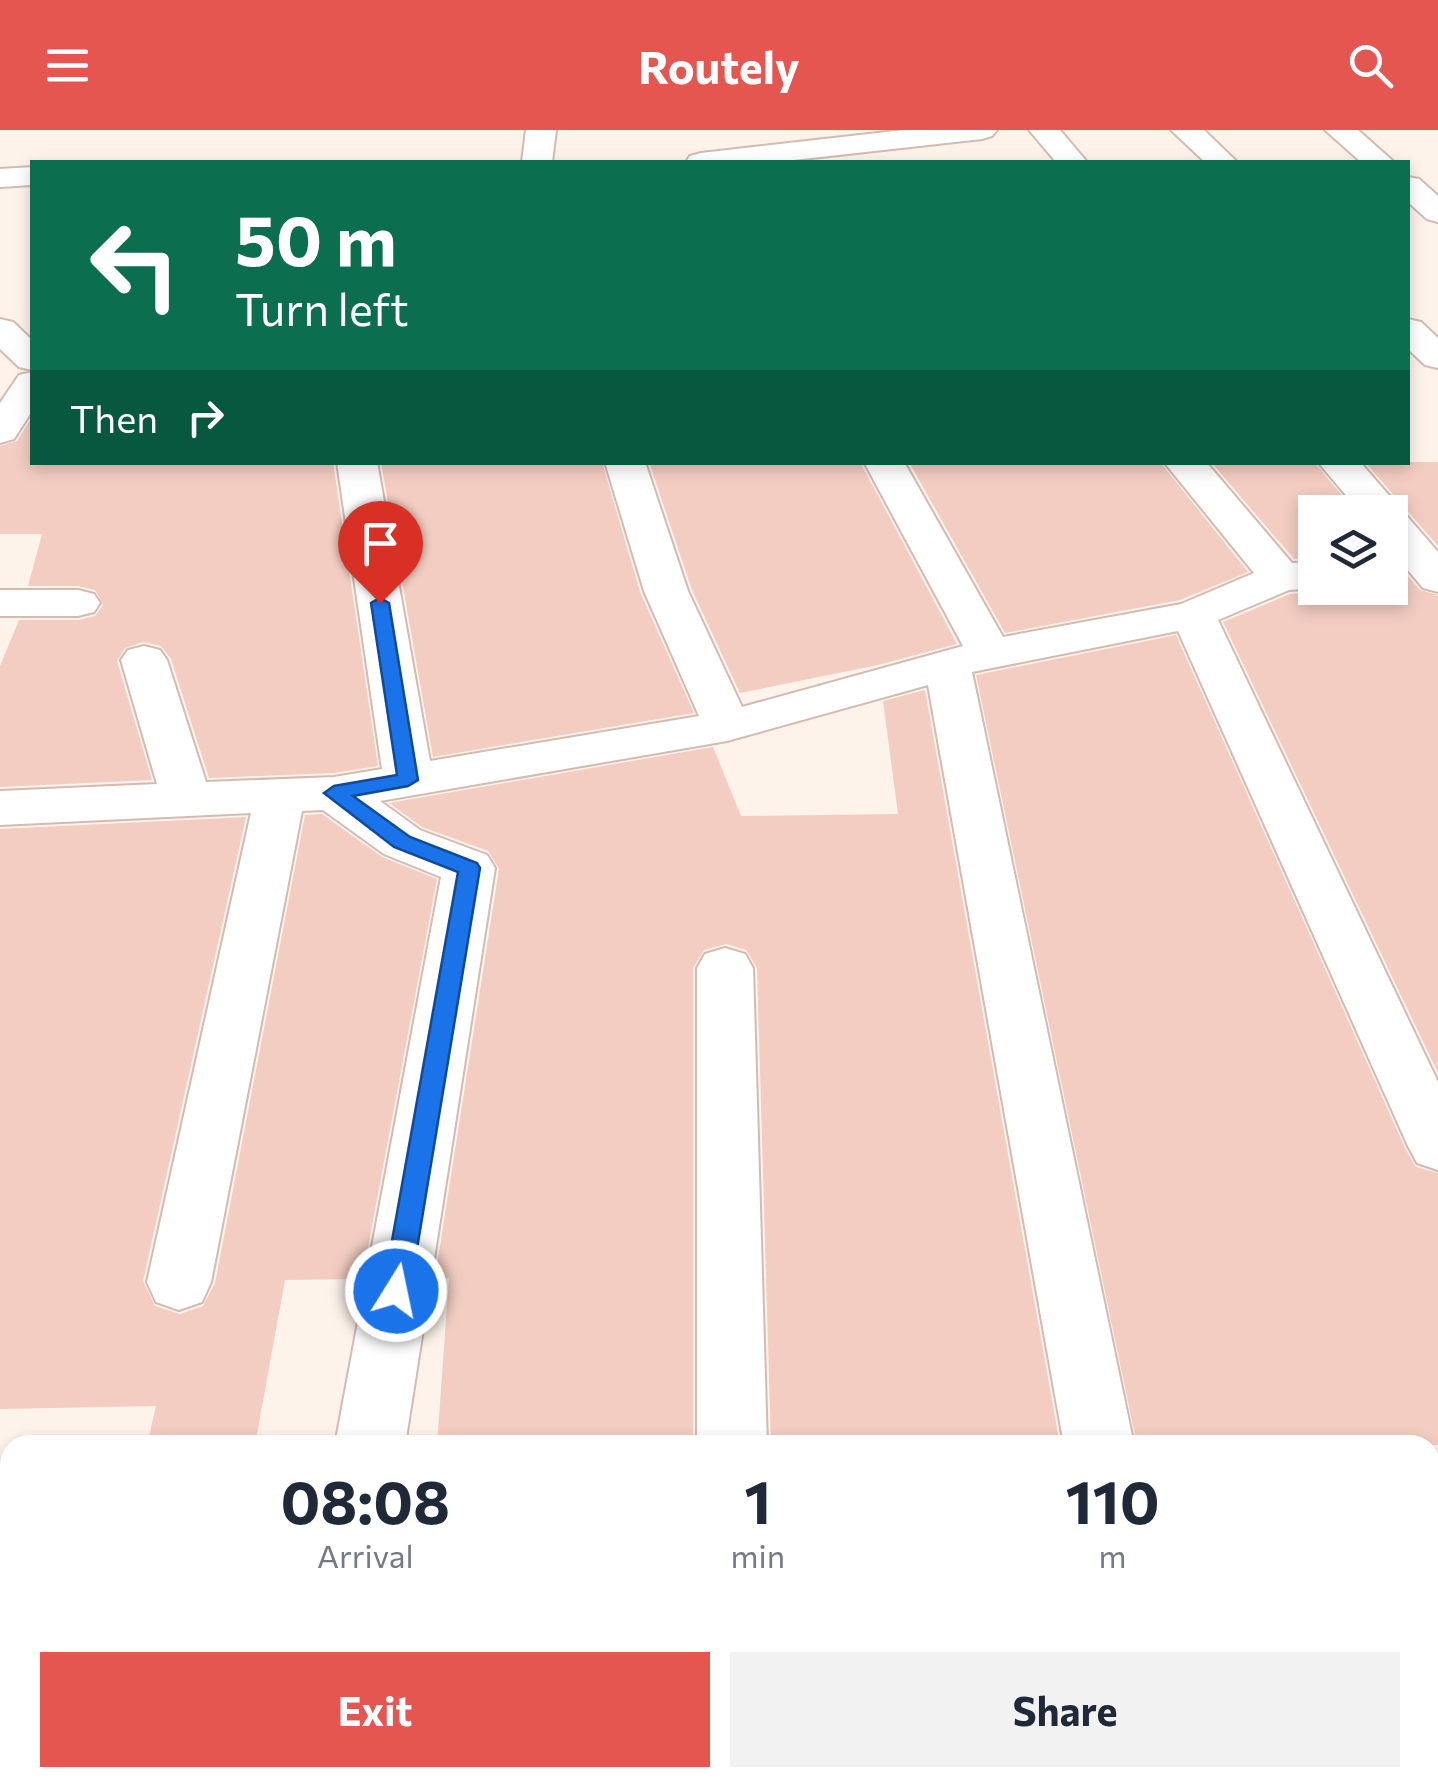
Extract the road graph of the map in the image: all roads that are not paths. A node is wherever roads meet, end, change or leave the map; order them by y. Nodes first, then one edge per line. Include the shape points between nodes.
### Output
1 (541, 130) edge
2 (982, 130) edge
3 (1044, 130) edge
4 (1186, 130) edge
5 (1340, 130) edge
6 (908, 138) junction
7 (764, 143) edge
8 (536, 160) edge
9 (717, 160) edge
10 (926, 160) edge
11 (1070, 160) edge
12 (1220, 160) edge
13 (1377, 160) edge
14 (30, 176) edge
15 (0, 178) edge
16 (1410, 188) edge
17 (1438, 212) edge
18 (0, 330) edge
19 (1410, 332) edge
20 (30, 357) edge
21 (1438, 357) edge
22 (30, 368) edge
23 (0, 369) edge
24 (30, 386) edge
25 (0, 430) edge
26 (358, 465) edge
27 (626, 465) edge
28 (885, 465) edge
29 (1187, 465) edge
30 (1341, 465) edge
31 (1367, 495) edge
32 (1408, 548) edge
33 (1424, 572) edge
34 (1298, 576) edge
35 (78, 602) dead end
36 (0, 604) edge
37 (1193, 614) junction
38 (968, 659) junction
39 (144, 660) dead end
40 (727, 726) junction
41 (408, 780) junction
42 (306, 795) junction
43 (186, 800) junction
44 (2, 817) edge
45 (725, 968) dead end
46 (1438, 1146) edge
47 (178, 1282) dead end
48 (372, 1435) edge
49 (732, 1435) edge
50 (1097, 1435) edge

1 - 8 street
2 - 6 street
3 - 11 street
4 - 12 street
5 - 13 street
6 - 7 street
6 - 10 street
7 - 9 street
14 - 15 street
16 - 17 street
18 - 20 street
19 - 21 street
22 - 23 street
24 - 25 street
26 - 41 street
27 - 40 street via 666,591
28 - 38 street
29 - 34 street
30 - 31 street
32 - 33 street
34 - 37 street
35 - 36 street
37 - 38 street
37 - 46 street
38 - 40 street
38 - 50 street via 1033,1090
39 - 43 street
40 - 41 street
41 - 42 street
42 - 43 street
42 - 47 street
42 - 48 street via 469,868
43 - 44 street
45 - 49 street

